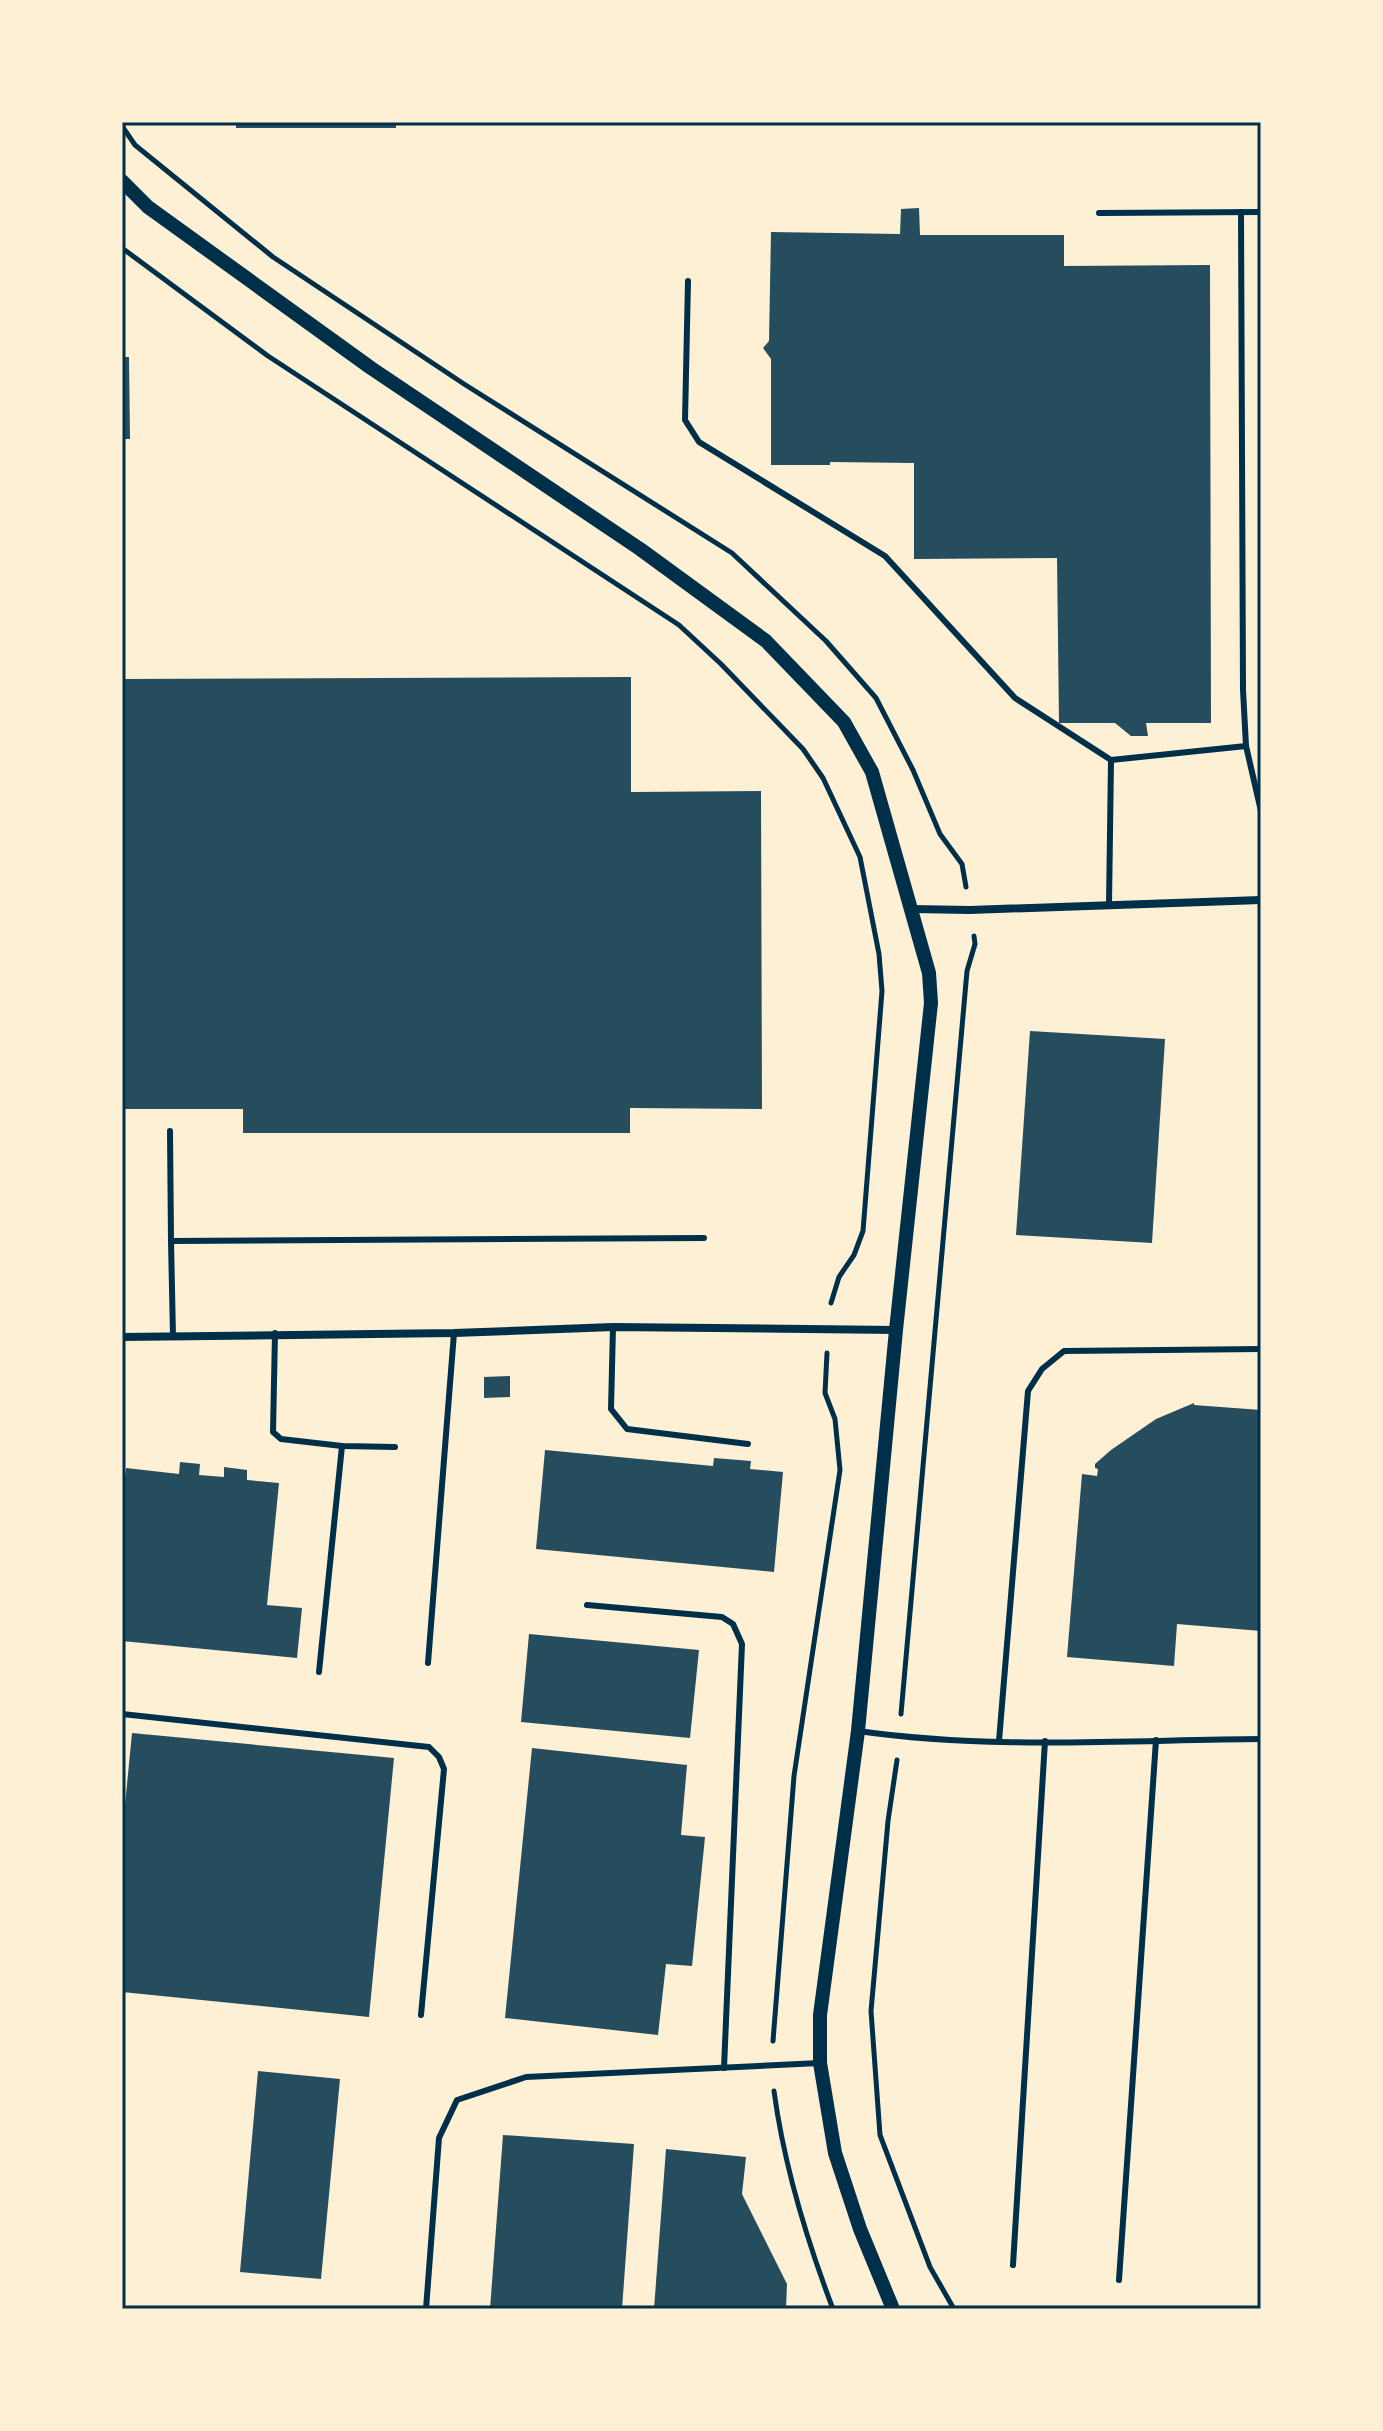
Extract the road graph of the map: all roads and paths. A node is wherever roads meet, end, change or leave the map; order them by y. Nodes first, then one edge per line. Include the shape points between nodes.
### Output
1 (122, 181) edge
2 (1241, 212) junction
3 (1261, 212) edge
4 (1099, 213) dead end
5 (122, 248) edge
6 (688, 281) dead end
7 (1246, 746) junction
8 (1111, 760) junction
9 (1261, 806) edge
10 (1261, 900) edge
11 (1109, 905) junction
12 (911, 909) junction
13 (975, 944) dead end
14 (170, 1131) dead end
15 (704, 1238) dead end
16 (171, 1241) junction
17 (831, 1296) dead end
18 (613, 1327) junction
19 (896, 1330) junction
20 (275, 1333) junction
21 (454, 1333) junction
22 (173, 1336) junction
23 (122, 1337) edge
24 (1261, 1349) edge
25 (826, 1372) dead end
26 (748, 1444) dead end
27 (342, 1446) junction
28 (395, 1447) dead end
29 (587, 1605) dead end
30 (428, 1663) dead end
31 (905, 1664) dead end
32 (319, 1672) dead end
33 (122, 1714) edge
34 (858, 1731) junction
35 (1261, 1739) edge
36 (1156, 1740) junction
37 (999, 1741) junction
38 (1045, 1741) junction
39 (893, 1798) dead end
40 (421, 2015) dead end
41 (820, 2063) junction
42 (772, 2066) junction
43 (724, 2068) junction
44 (1013, 2265) dead end
45 (1119, 2280) dead end
46 (426, 2309) edge
47 (833, 2309) edge
48 (893, 2309) edge
49 (954, 2309) edge

1 - 12 street via 148,207 371,368 640,549 766,641 844,722 872,772
2 - 3 lane
2 - 4 lane
2 - 7 lane
5 - 17 path via 268,356 679,625 773,716 823,778 860,857 882,991 863,1231
6 - 8 lane via 685,420 699,442 885,556 1015,698
7 - 8 lane
7 - 9 lane
8 - 11 lane
10 - 11 street
11 - 12 street
12 - 19 street via 929,973 931,1003
13 - 31 path via 967,971
14 - 16 lane
15 - 16 lane
16 - 22 lane
18 - 19 street
18 - 21 street
18 - 26 lane via 611,1409 627,1429
19 - 34 street
20 - 21 street
20 - 22 street
20 - 27 lane via 273,1432 281,1439
21 - 30 lane
22 - 23 street
24 - 37 lane via 1064,1351 1042,1369 1028,1391
25 - 42 path via 840,1470 794,1776
27 - 28 lane
27 - 32 lane
29 - 43 lane via 722,1617 733,1624 742,1644
33 - 40 lane via 429,1747 439,1757 444,1769
34 - 37 lane
34 - 41 street via 820,2015
35 - 36 lane
36 - 38 lane
36 - 45 lane
37 - 38 lane
38 - 44 lane
39 - 49 path via 871,2011 880,2135 930,2267
41 - 42 lane
41 - 48 street via 835,2153
42 - 43 lane
42 - 47 path via 788,2168
43 - 46 lane via 526,2077 457,2100 439,2138

